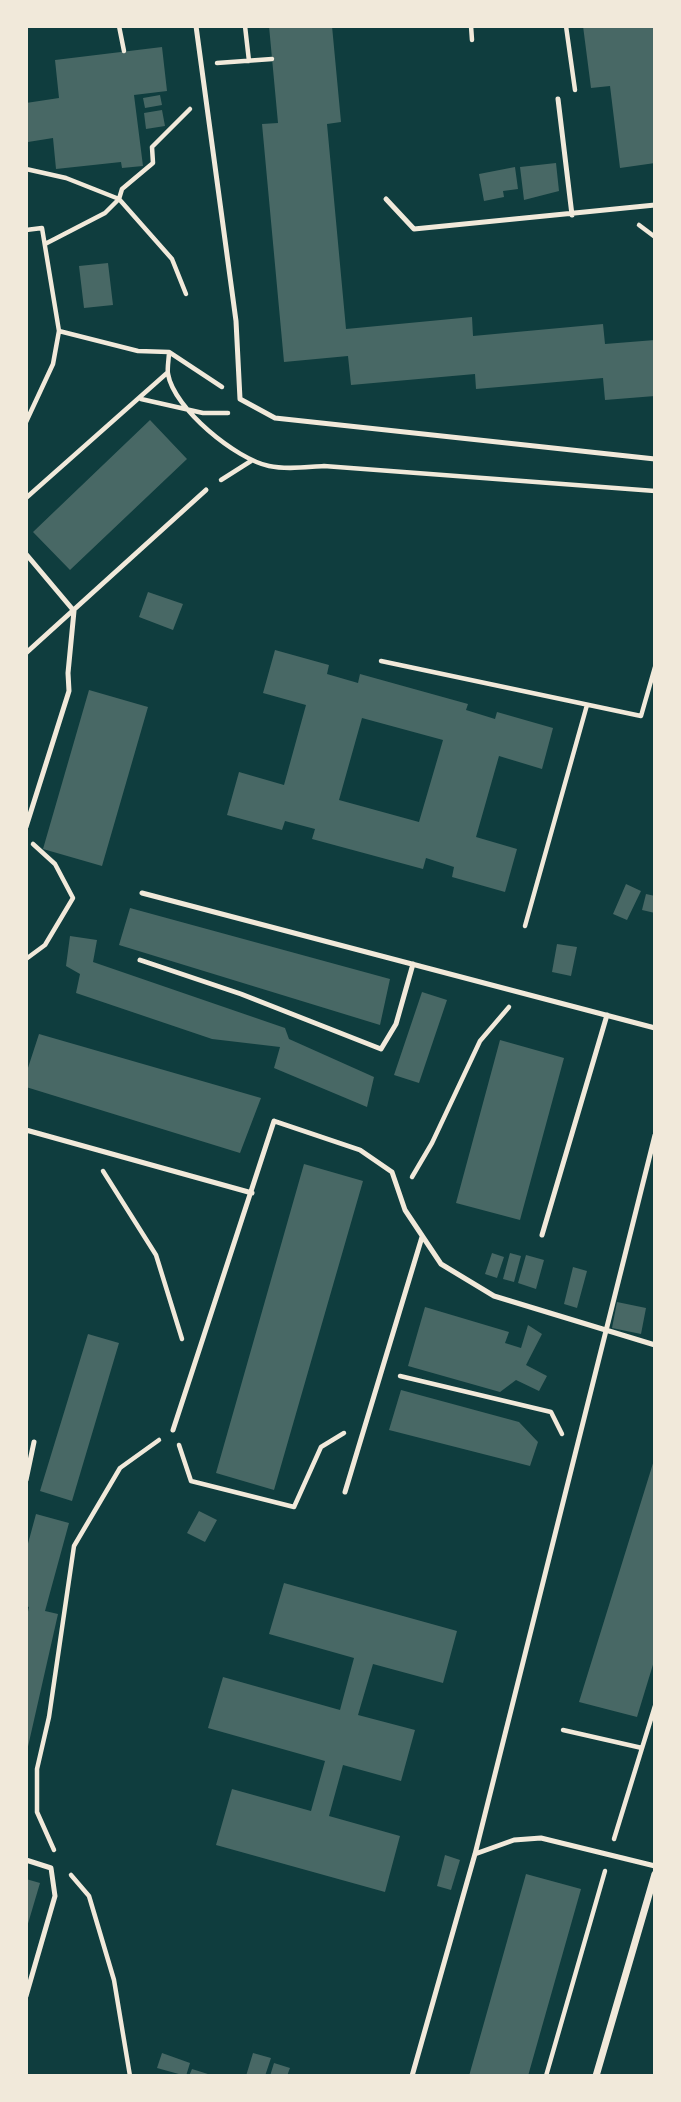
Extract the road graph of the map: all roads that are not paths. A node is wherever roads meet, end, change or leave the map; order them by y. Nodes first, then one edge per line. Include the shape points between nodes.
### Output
1 (196, 26) edge
2 (558, 99) dead end
3 (386, 199) dead end
4 (655, 205) edge
5 (572, 215) junction
6 (655, 459) edge
7 (206, 491) road end
8 (26, 554) edge
9 (74, 611) junction
10 (26, 653) edge
11 (26, 827) edge
12 (142, 893) dead end
13 (140, 960) dead end
14 (413, 964) junction
15 (607, 1015) junction
16 (655, 1028) edge
17 (26, 1130) edge
18 (655, 1135) edge
19 (252, 1193) junction
20 (542, 1235) dead end
21 (422, 1237) junction
22 (606, 1333) junction
23 (655, 1345) edge
24 (173, 1430) road end
25 (34, 1442) dead end
26 (26, 1480) edge
27 (345, 1492) dead end
28 (475, 1854) junction
29 (26, 1860) edge
30 (655, 1866) edge
31 (654, 1877) edge
32 (26, 1996) edge
33 (412, 2076) edge
34 (596, 2076) edge

1 - 6 lane via 236,321 240,399 275,418 301,422
2 - 5 lane
3 - 5 lane via 414,229
4 - 5 lane
7 - 9 lane
8 - 9 lane
9 - 10 lane
9 - 11 lane via 69,691
12 - 14 lane
13 - 14 lane via 380,1049 396,1024
14 - 15 lane
15 - 16 lane
15 - 20 lane
17 - 19 lane
18 - 22 lane
19 - 21 lane via 274,1121 360,1150 392,1172
19 - 24 lane
21 - 22 lane via 441,1264 494,1296
21 - 27 lane
22 - 23 lane
22 - 28 lane
25 - 26 lane
28 - 30 lane via 514,1840 541,1838
28 - 33 lane
29 - 32 lane via 51,1868 55,1896
31 - 34 street

